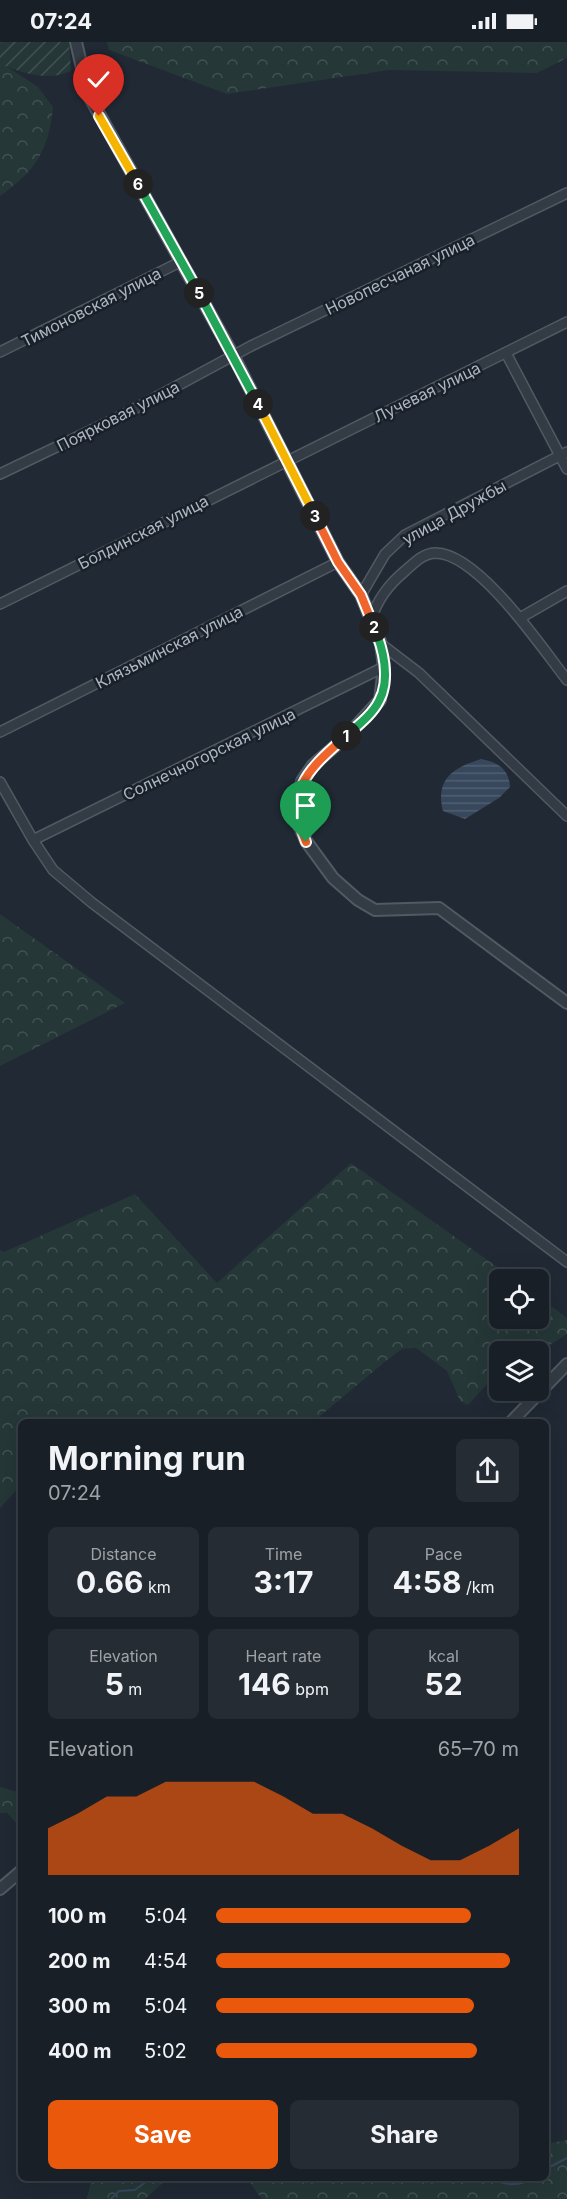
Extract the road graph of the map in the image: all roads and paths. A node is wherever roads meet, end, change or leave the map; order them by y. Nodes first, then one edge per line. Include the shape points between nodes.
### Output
1 (76, 42) edge
2 (567, 193) edge
3 (182, 261) junction
4 (567, 322) edge
5 (0, 352) edge
6 (506, 353) junction
7 (234, 357) junction
8 (563, 454) edge
9 (287, 460) junction
10 (567, 470) edge
11 (0, 474) edge
12 (338, 562) junction
13 (567, 591) edge
14 (361, 595) junction
15 (0, 604) edge
16 (520, 618) junction
17 (370, 619) junction
18 (381, 644) junction
19 (384, 667) junction
20 (567, 680) edge
21 (0, 732) edge
22 (0, 782) edge
23 (567, 816) edge
24 (33, 840) junction
25 (567, 1003) edge
26 (567, 1262) edge
27 (567, 1364) edge
28 (514, 1419) edge
29 (18, 1874) edge
30 (0, 1889) edge

1 - 3 street via 88,94
2 - 7 street, Новопесчаная улица
3 - 5 street, Тимоновская улица
3 - 7 street
4 - 6 street, Лучевая улица
6 - 8 street
6 - 9 street, Лучевая улица
7 - 9 street
7 - 11 street, Поярковая улица
8 - 10 street
8 - 14 street, улица Дружбы via 405,535 384,554
9 - 12 street
9 - 15 street, Болдинская улица
12 - 14 street
12 - 21 street, Клязьминская улица
13 - 16 street
14 - 17 street
16 - 17 street via 477,575 454,559 435,553 424,555 396,578 379,598
16 - 20 street
17 - 18 street
18 - 19 street
18 - 23 street via 427,680
19 - 24 street, Солнечногорская улица
19 - 25 street via 380,700 313,765 302,782 297,802 298,823 316,857 344,889 375,910 439,908
22 - 24 street
24 - 26 street via 53,870 91,902
27 - 28 street
29 - 30 street

